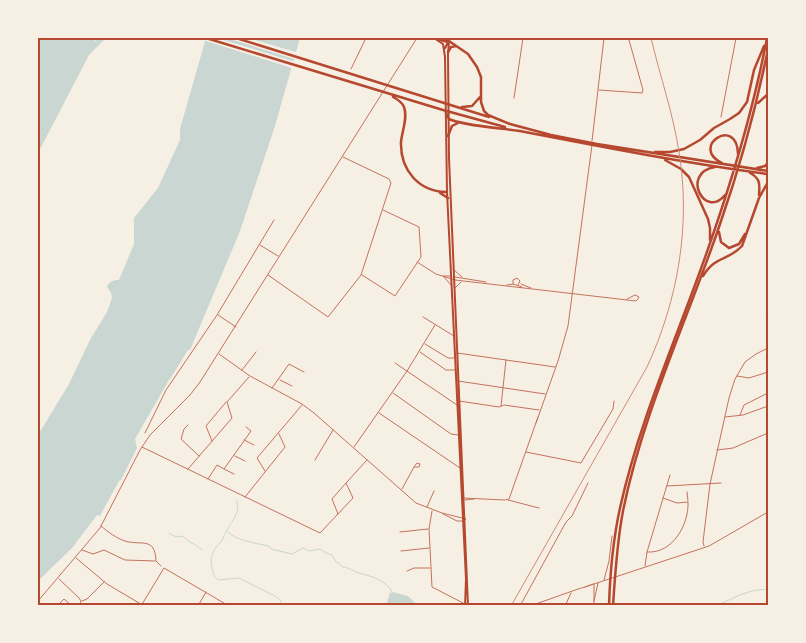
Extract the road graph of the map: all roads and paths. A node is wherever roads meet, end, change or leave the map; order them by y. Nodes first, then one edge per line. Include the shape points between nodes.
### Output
1 (206, 38) edge
2 (236, 38) edge
3 (366, 38) edge
4 (418, 38) edge
5 (435, 38) edge
6 (442, 38) edge
7 (523, 38) edge
8 (604, 38) edge
9 (625, 38) edge
10 (736, 38) edge
11 (767, 38) edge
12 (448, 42) junction
13 (456, 46) junction
14 (445, 48) junction
15 (768, 50) edge
16 (448, 52) junction
17 (351, 68) dead end
18 (768, 68) edge
19 (598, 90) junction
20 (481, 93) junction
21 (387, 94) junction
22 (768, 94) edge
23 (514, 98) dead end
24 (451, 106) junction
25 (756, 107) junction
26 (446, 113) junction
27 (721, 117) dead end
28 (449, 118) junction
29 (500, 120) junction
30 (459, 122) junction
31 (521, 132) junction
32 (448, 136) junction
33 (587, 143) junction
34 (597, 145) junction
35 (646, 152) junction
36 (342, 157) junction
37 (657, 157) junction
38 (672, 158) junction
39 (738, 158) junction
40 (686, 160) junction
41 (768, 163) edge
42 (726, 166) junction
43 (718, 167) junction
44 (753, 169) junction
45 (748, 170) junction
46 (768, 173) edge
47 (768, 182) edge
48 (436, 191) junction
49 (728, 191) junction
50 (449, 192) junction
51 (448, 198) junction
52 (758, 198) junction
53 (383, 210) junction
54 (274, 220) dead end
55 (720, 225) junction
56 (749, 225) junction
57 (259, 245) junction
58 (708, 250) junction
59 (279, 257) junction
60 (417, 262) junction
61 (453, 270) junction
62 (362, 275) junction
63 (268, 276) junction
64 (444, 276) junction
65 (453, 278) junction
66 (462, 278) junction
67 (462, 281) junction
68 (520, 282) junction
69 (490, 283) junction
70 (513, 283) junction
71 (699, 284) junction
72 (506, 285) junction
73 (518, 285) junction
74 (452, 286) junction
75 (524, 288) junction
76 (455, 289) junction
77 (534, 289) junction
78 (572, 293) junction
79 (627, 299) dead end
80 (768, 314) edge
81 (217, 315) junction
82 (766, 316) dead end
83 (423, 317) dead end
84 (435, 325) junction
85 (236, 326) junction
86 (455, 335) junction
87 (424, 343) junction
88 (768, 348) edge
89 (256, 352) dead end
90 (419, 352) junction
91 (457, 353) junction
92 (219, 354) junction
93 (457, 358) junction
94 (506, 360) junction
95 (395, 363) dead end
96 (555, 367) junction
97 (242, 370) junction
98 (457, 370) junction
99 (407, 371) junction
100 (304, 372) dead end
101 (768, 372) edge
102 (736, 375) junction
103 (250, 376) junction
104 (278, 379) junction
105 (458, 381) junction
106 (292, 386) dead end
107 (272, 388) junction
108 (502, 388) junction
109 (392, 393) junction
110 (768, 393) edge
111 (546, 394) junction
112 (614, 401) dead end
113 (227, 402) junction
114 (459, 403) junction
115 (302, 404) junction
116 (501, 406) junction
117 (768, 406) edge
118 (540, 410) junction
119 (378, 412) junction
120 (740, 416) junction
121 (724, 417) junction
122 (188, 425) dead end
123 (246, 428) dead end
124 (334, 430) junction
125 (279, 432) junction
126 (145, 433) dead end
127 (768, 433) edge
128 (460, 434) junction
129 (244, 440) junction
130 (212, 441) junction
131 (254, 445) dead end
132 (354, 447) junction
133 (142, 448) junction
134 (717, 450) junction
135 (526, 452) junction
136 (234, 455) junction
137 (199, 456) junction
138 (367, 459) junction
139 (314, 460) dead end
140 (245, 461) dead end
141 (414, 467) dead end
142 (461, 467) junction
143 (224, 469) junction
144 (187, 470) junction
145 (266, 471) junction
146 (234, 474) dead end
147 (670, 475) dead end
148 (208, 480) junction
149 (346, 483) junction
150 (588, 483) dead end
151 (721, 483) dead end
152 (710, 484) junction
153 (667, 486) junction
154 (402, 490) junction
155 (434, 491) dead end
156 (688, 492) dead end
157 (245, 497) junction
158 (663, 498) junction
159 (464, 499) junction
160 (508, 500) junction
161 (688, 502) junction
162 (427, 508) junction
163 (539, 508) dead end
164 (432, 510) junction
165 (768, 512) edge
166 (338, 514) junction
167 (464, 519) junction
168 (101, 526) junction
169 (429, 529) junction
170 (400, 532) dead end
171 (612, 536) dead end
172 (705, 546) junction
173 (430, 548) junction
174 (82, 550) junction
175 (401, 551) dead end
176 (647, 552) junction
177 (75, 557) junction
178 (156, 561) junction
179 (161, 566) dead end
180 (645, 566) junction
181 (431, 568) junction
182 (407, 571) dead end
183 (57, 578) junction
184 (604, 580) junction
185 (104, 582) junction
186 (598, 582) junction
187 (594, 584) junction
188 (570, 591) junction
189 (206, 592) junction
190 (38, 594) edge
191 (41, 597) junction
192 (38, 600) edge
193 (82, 601) junction
194 (594, 604) edge
195 (142, 605) edge
196 (466, 605) edge
197 (56, 606) edge
198 (72, 606) edge
199 (80, 606) edge
200 (198, 606) edge
201 (230, 606) edge
202 (520, 606) edge
203 (530, 606) edge
204 (565, 606) edge
205 (609, 606) edge
206 (613, 606) edge

1 - 21 highway
2 - 24 highway
3 - 17 street
4 - 36 street
5 - 12 highway
5 - 14 main road
6 - 12 main road
7 - 23 street
8 - 19 street
9 - 19 street via 642,93
10 - 27 street
11 - 35 highway via 754,70 748,98 734,117 684,149
11 - 39 highway
12 - 13 highway
12 - 14 highway
12 - 16 main road
13 - 16 highway
13 - 20 highway via 470,56 477,67
14 - 26 main road
15 - 18 highway
15 - 25 highway
16 - 28 main road
19 - 78 street
20 - 24 highway via 470,107
20 - 29 highway via 484,111
21 - 31 highway
21 - 48 highway via 404,108 401,146 406,169 416,182
22 - 25 highway
24 - 29 highway
25 - 55 highway
26 - 28 highway
26 - 50 main road
28 - 30 highway
28 - 32 main road
29 - 33 highway
30 - 31 highway
30 - 32 highway via 452,126
31 - 33 highway
32 - 50 main road
33 - 34 highway
34 - 35 highway
34 - 37 highway
35 - 38 highway
36 - 53 street via 389,179
36 - 59 street
37 - 38 highway
37 - 58 highway via 687,175 709,224
38 - 40 highway
39 - 42 highway via 733,139 717,137 711,152
39 - 49 highway
40 - 42 highway
40 - 43 highway
41 - 44 highway
42 - 43 highway
42 - 45 highway
42 - 45 highway
43 - 49 highway via 701,173 697,182 699,193 704,200 714,202
44 - 45 highway
44 - 46 highway
45 - 46 highway
45 - 52 highway via 759,180
47 - 52 highway
48 - 50 highway
48 - 51 highway
49 - 58 highway
50 - 51 main road
50 - 61 main road
51 - 61 main road
52 - 56 highway
53 - 60 street via 420,228 422,252
53 - 62 street
54 - 57 street
55 - 56 highway via 721,242 731,248 740,243
55 - 71 highway
56 - 71 highway via 742,246 712,264
57 - 59 street
57 - 81 street
58 - 205 highway via 629,472 616,532
59 - 63 street
60 - 62 street via 395,296
60 - 64 street
61 - 64 street
61 - 65 main road
61 - 66 street
62 - 63 street via 328,317
63 - 85 street
64 - 65 street
64 - 74 street
65 - 66 street
65 - 67 street
65 - 74 main road
65 - 76 main road
66 - 69 street
67 - 69 street
67 - 76 street
68 - 70 street via 516,278
68 - 73 street
68 - 77 street
69 - 72 street
70 - 72 street
70 - 73 street
71 - 206 highway via 632,474 620,525
72 - 75 street
73 - 75 street
74 - 86 main road
75 - 77 street
76 - 86 main road
77 - 78 street
78 - 79 street
78 - 96 street via 566,335
80 - 82 street
81 - 85 street
81 - 126 street via 166,390
83 - 84 street
84 - 86 street
84 - 87 street
85 - 92 street
86 - 91 main road
87 - 90 street
87 - 93 street via 450,358
88 - 102 street via 750,358
89 - 97 street
90 - 98 street via 446,370
90 - 99 street
91 - 93 main road
91 - 94 street
92 - 97 street
92 - 133 street via 190,395 153,432
93 - 98 main road
94 - 96 street
94 - 108 street
95 - 99 street
96 - 111 street
97 - 103 street
98 - 105 main road
99 - 109 street
99 - 114 street via 452,402
100 - 104 street via 289,364
101 - 102 street via 749,378
102 - 121 street
103 - 107 street
103 - 113 street
104 - 106 street
104 - 107 street
105 - 108 street
105 - 114 main road
107 - 115 street
108 - 111 street
108 - 116 street
109 - 119 street
109 - 128 street via 451,434
110 - 120 street via 744,405
111 - 118 street
112 - 135 street via 581,463
113 - 130 street via 232,417
113 - 130 street via 206,426
114 - 116 street
114 - 128 main road
115 - 124 street
115 - 125 street
116 - 118 street
117 - 120 street
118 - 135 street
119 - 132 street
119 - 142 street
120 - 121 street
121 - 134 street
122 - 137 street via 181,439
123 - 129 street via 251,431
124 - 132 street
124 - 139 street
125 - 145 street via 285,447
125 - 145 street via 258,458
127 - 134 street via 733,448
128 - 142 main road
129 - 131 street
129 - 136 street
130 - 137 street
132 - 138 street
133 - 144 street
133 - 168 street
134 - 152 street
135 - 160 street
136 - 140 street
136 - 143 street
137 - 144 street
138 - 149 street
138 - 154 street
141 - 154 street
142 - 159 main road
143 - 146 street
143 - 148 street via 217,464
144 - 148 street
145 - 157 street
147 - 153 street
148 - 157 street
149 - 166 street via 332,499
149 - 166 street via 353,498
150 - 202 street
151 - 152 street
152 - 153 street
152 - 172 street
153 - 158 street
154 - 162 street
155 - 162 street
156 - 161 street
157 - 166 street via 320,533
158 - 161 street via 677,503
158 - 176 street
159 - 160 street
159 - 167 main road
160 - 163 street
161 - 176 street via 687,518 678,535 665,547
162 - 164 street
164 - 167 street via 457,521
164 - 169 street
165 - 172 street
167 - 196 main road
168 - 174 street
168 - 178 street via 128,542 153,546
169 - 170 street
169 - 173 street
171 - 184 street
172 - 180 street
173 - 175 street
173 - 181 street
174 - 177 street
174 - 178 street via 93,554 104,550 125,560
176 - 180 street
177 - 183 street
177 - 185 street
178 - 179 street
180 - 184 street
181 - 182 street
181 - 196 street via 432,587
183 - 191 street
183 - 193 street
184 - 186 street
185 - 193 street
185 - 195 street
186 - 187 street
186 - 194 street
187 - 188 street
187 - 194 street
188 - 203 street
188 - 204 street
189 - 195 street via 163,568
189 - 200 street
189 - 201 street
190 - 191 street
191 - 192 street
193 - 199 street
197 - 198 street via 64,599

